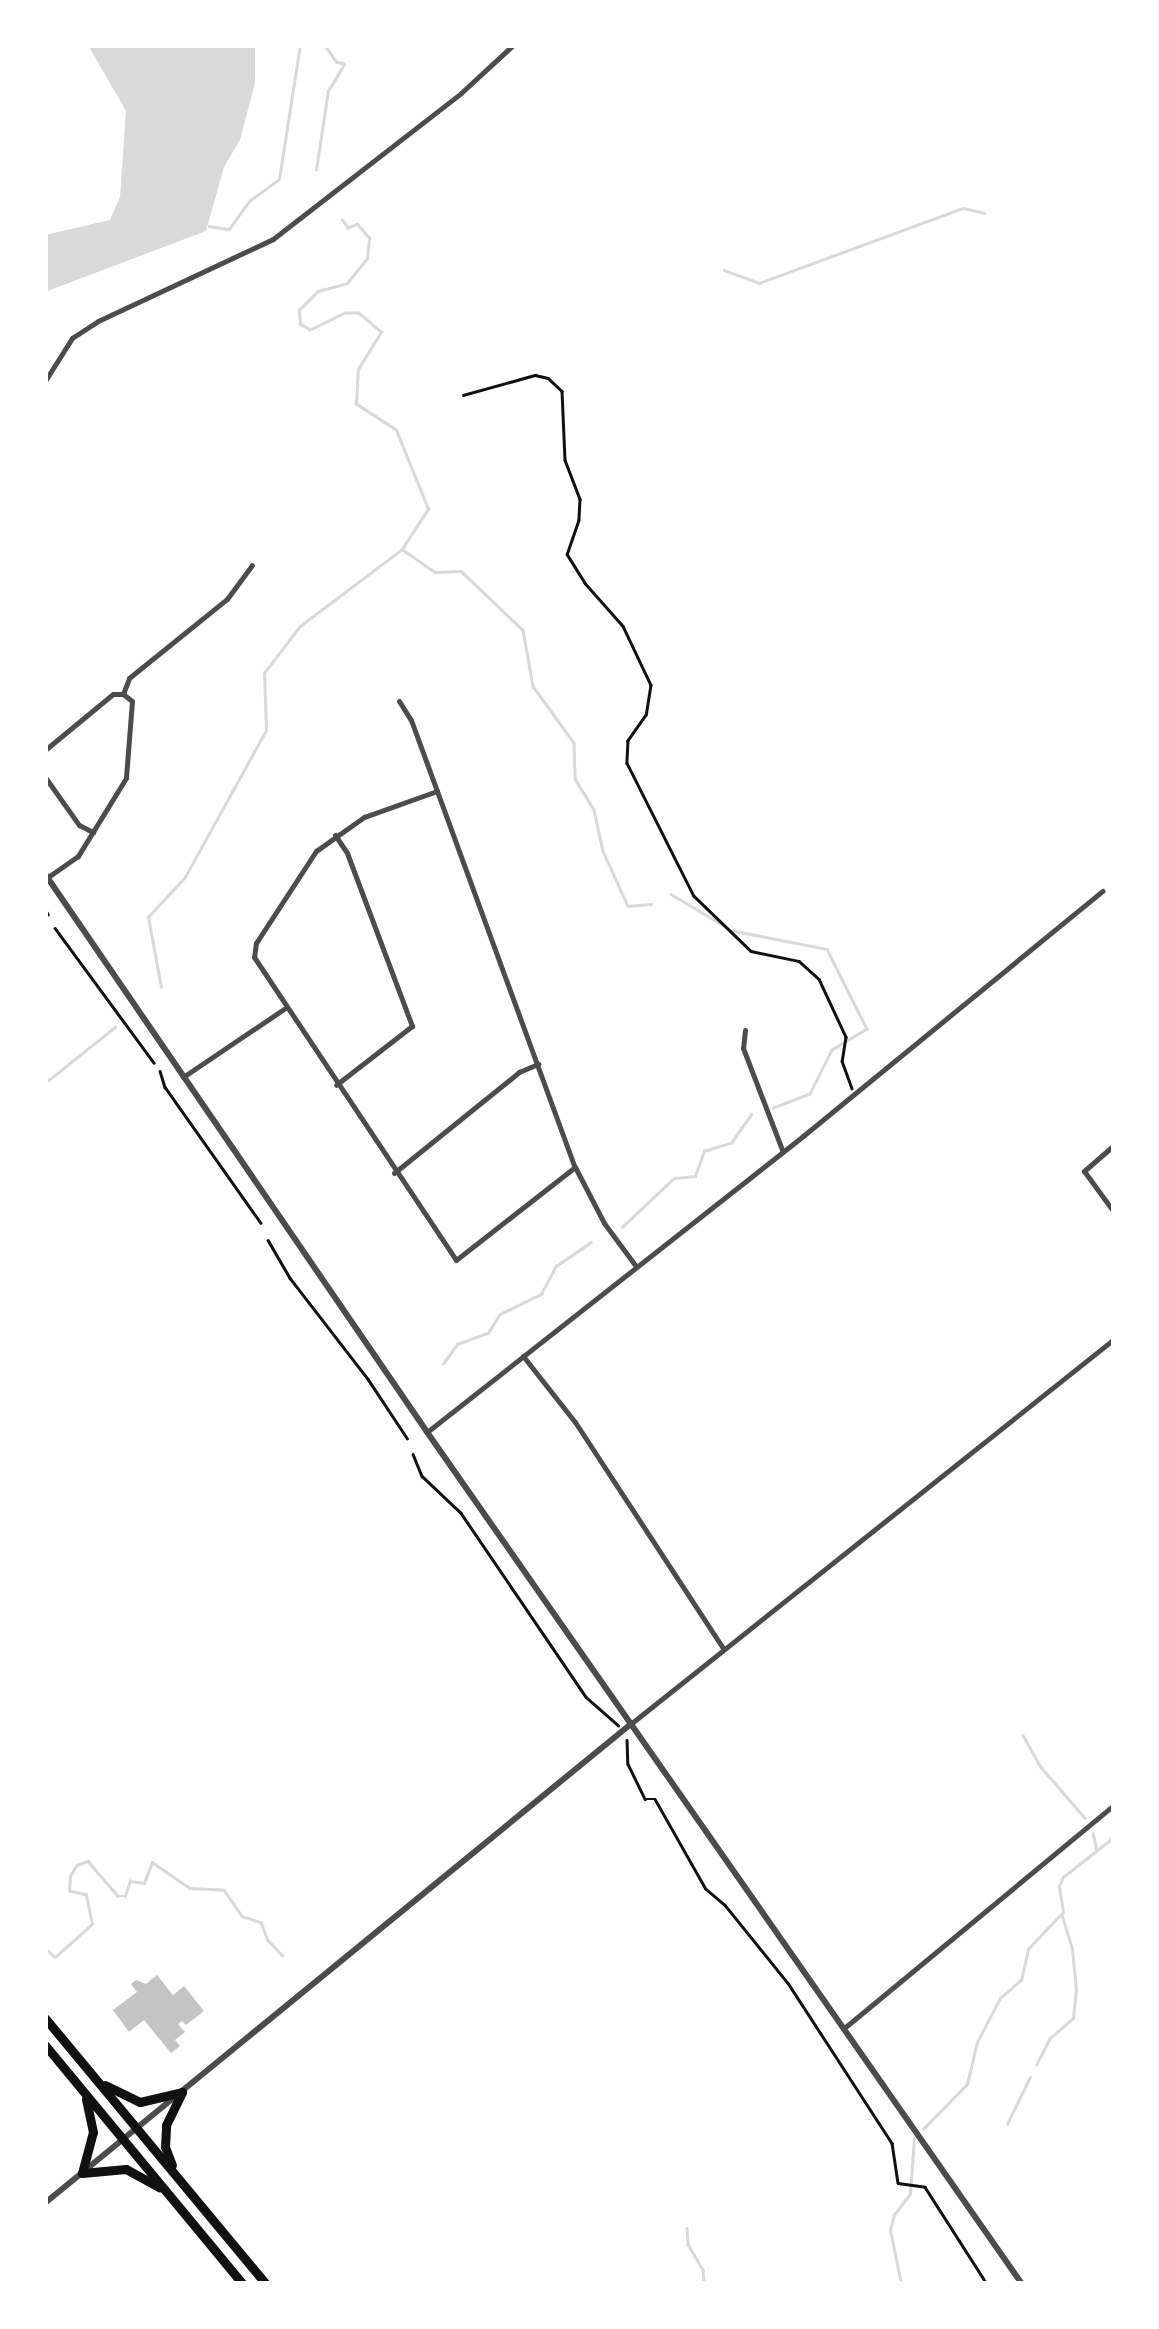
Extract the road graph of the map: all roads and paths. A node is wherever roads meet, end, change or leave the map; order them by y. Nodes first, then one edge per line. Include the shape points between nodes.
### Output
1 (514, 45) edge
2 (45, 381) edge
3 (463, 395) dead end
4 (252, 565) dead end
5 (123, 694) junction
6 (399, 702) dead end
7 (45, 750) edge
8 (45, 777) edge
9 (437, 791) junction
10 (94, 832) junction
11 (334, 835) junction
12 (46, 876) edge
13 (1102, 891) dead end
14 (55, 928) dead end
15 (285, 1008) junction
16 (746, 1030) dead end
17 (154, 1064) dead end
18 (538, 1064) junction
19 (160, 1071) dead end
20 (184, 1077) junction
21 (336, 1084) junction
22 (856, 1093) junction
23 (1114, 1145) edge
24 (783, 1152) junction
25 (576, 1167) junction
26 (394, 1173) junction
27 (1114, 1212) edge
28 (262, 1223) dead end
29 (268, 1240) dead end
30 (635, 1265) junction
31 (1114, 1339) edge
32 (523, 1356) junction
33 (427, 1432) junction
34 (406, 1438) dead end
35 (413, 1454) dead end
36 (723, 1648) junction
37 (633, 1722) junction
38 (618, 1724) dead end
39 (626, 1737) dead end
40 (1114, 1804) edge
41 (45, 2018) edge
42 (843, 2029) junction
43 (45, 2045) edge
44 (96, 2079) junction
45 (82, 2089) junction
46 (182, 2092) junction
47 (138, 2128) junction
48 (124, 2140) junction
49 (82, 2173) junction
50 (180, 2180) junction
51 (172, 2197) junction
52 (45, 2203) edge
53 (243, 2284) edge
54 (266, 2284) edge
55 (987, 2284) edge
56 (1022, 2284) edge

1 - 2 street via 273,240 72,338
3 - 22 path via 535,375 562,391 565,460 580,500 567,554 623,626 652,685 646,715 628,741 627,762 694,896 751,950 799,961 818,979 846,1037 842,1062
4 - 5 street via 228,599 129,678
5 - 7 street via 113,694
5 - 10 street via 135,706 128,774
6 - 9 street
8 - 10 street via 79,825
9 - 11 street
9 - 18 street
10 - 12 street via 78,856
11 - 15 street via 308,860 254,950
11 - 21 street via 412,1026
12 - 20 street
13 - 22 street
14 - 17 path
15 - 20 street
15 - 21 street
16 - 24 street via 744,1048
18 - 25 street
18 - 26 street via 519,1072
19 - 28 path
20 - 33 street
21 - 26 street
22 - 24 street
23 - 27 street via 1084,1171
24 - 30 street
25 - 26 street via 456,1260
25 - 30 street
29 - 34 path
30 - 32 street
31 - 36 street
32 - 33 street
32 - 36 street via 575,1422
33 - 37 street
35 - 38 path via 422,1476 462,1512 586,1696
36 - 37 street
37 - 42 street
37 - 46 street
39 - 55 path via 628,1764 645,1799 654,1799 706,1888 788,1984 892,2143 898,2183 925,2187
40 - 42 street
41 - 44 highway
42 - 56 street
43 - 45 highway
44 - 46 highway via 140,2102
44 - 47 highway
45 - 48 highway
45 - 49 highway via 94,2132
46 - 47 street
46 - 50 highway via 165,2136
47 - 48 street
47 - 50 highway
48 - 49 street
48 - 51 highway
49 - 51 highway via 126,2170
49 - 52 street
50 - 54 highway
51 - 53 highway

